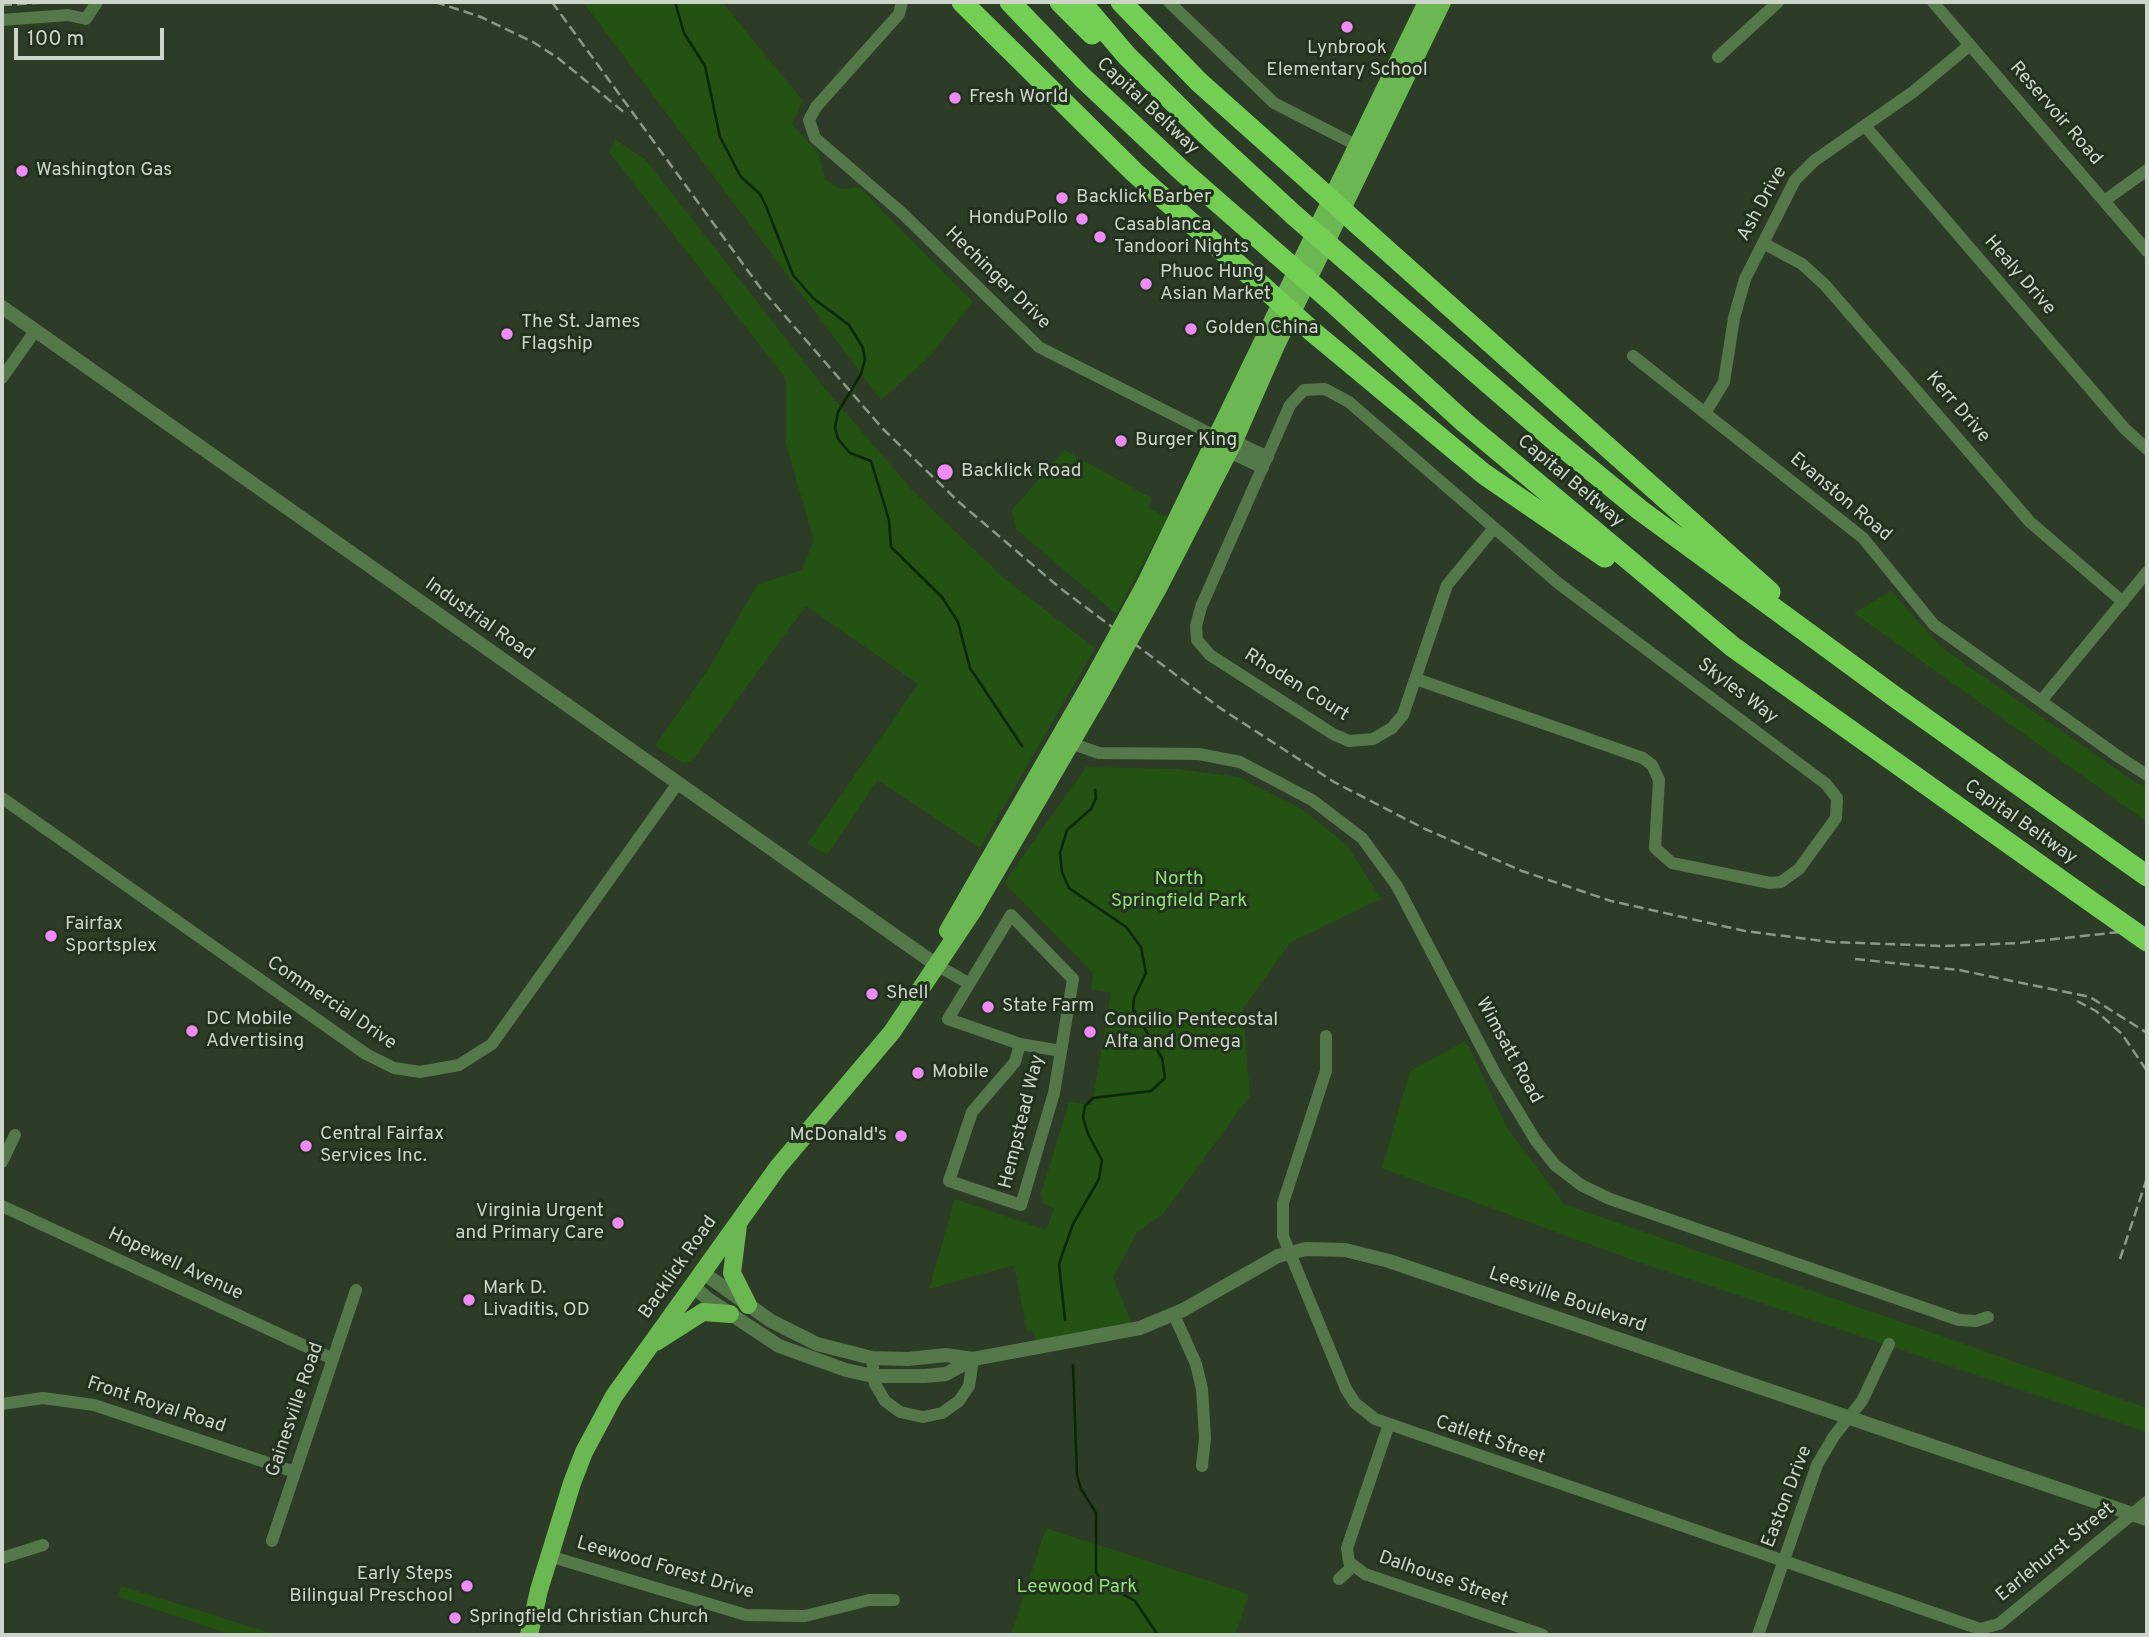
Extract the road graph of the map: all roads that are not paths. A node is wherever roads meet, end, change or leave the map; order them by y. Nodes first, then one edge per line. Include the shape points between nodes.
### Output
1 (97, 2) edge
2 (902, 2) edge
3 (1010, 2) edge
4 (1030, 2) edge
5 (1060, 2) edge
6 (1081, 2) edge
7 (1121, 2) edge
8 (1169, 2) edge
9 (1427, 2) edge
10 (1442, 2) edge
11 (1778, 2) edge
12 (1933, 2) edge
13 (965, 4) edge
14 (2, 20) edge
15 (1970, 45) junction
16 (1718, 57) dead end
17 (1865, 125) junction
18 (1206, 135) junction
19 (1363, 149) junction
20 (2147, 170) edge
21 (2104, 201) junction
22 (1763, 243) junction
23 (2147, 251) edge
24 (1278, 254) junction
25 (2, 307) edge
26 (35, 331) junction
27 (1633, 356) dead end
28 (2, 378) edge
29 (1705, 413) junction
30 (1227, 443) junction
31 (2147, 449) edge
32 (1265, 463) junction
33 (1494, 528) junction
34 (2147, 572) edge
35 (2123, 602) junction
36 (1733, 647) junction
37 (1416, 679) junction
38 (1895, 697) junction
39 (2041, 701) junction
40 (1065, 741) junction
41 (2147, 775) edge
42 (678, 783) junction
43 (2, 798) edge
44 (2147, 876) edge
45 (2147, 941) edge
46 (935, 964) junction
47 (968, 983) junction
48 (1326, 1036) dead end
49 (1020, 1044) junction
50 (1061, 1051) junction
51 (15, 1135) dead end
52 (2, 1162) edge
53 (2, 1206) edge
54 (740, 1218) junction
55 (1290, 1252) junction
56 (697, 1279) junction
57 (356, 1290) dead end
58 (748, 1304) junction
59 (730, 1314) junction
60 (1174, 1315) junction
61 (1988, 1317) dead end
62 (1889, 1344) dead end
63 (650, 1345) junction
64 (872, 1358) junction
65 (333, 1359) junction
66 (973, 1359) junction
67 (873, 1376) junction
68 (2, 1404) edge
69 (1849, 1417) junction
70 (1388, 1427) junction
71 (1202, 1466) dead end
72 (295, 1472) junction
73 (2147, 1502) edge
74 (2133, 1514) junction
75 (2147, 1519) edge
76 (272, 1541) dead end
77 (43, 1545) dead end
78 (549, 1556) junction
79 (2, 1558) edge
80 (1783, 1562) junction
81 (1352, 1567) junction
82 (1339, 1580) dead end
83 (894, 1600) dead end
84 (1987, 1629) joint
85 (529, 1635) edge
86 (1543, 1635) edge
87 (1758, 1635) edge

1 - 14 street via 86,19 68,15
2 - 30 street, Hechinger Drive via 899,14 847,69 809,120 815,138 902,213 1039,347
3 - 24 highway, Capital Beltway via 1093,88
4 - 24 highway
5 - 18 highway
6 - 18 highway, Capital Beltway
7 - 38 highway, bridge via 1199,82 1737,563
8 - 19 street via 1275,103
9 - 19 main road, Backlick Road
10 - 19 main road, Backlick Road
11 - 16 street
12 - 15 street, Reservoir Road
13 - 36 highway, bridge via 1134,172 1313,332 1485,474
15 - 17 street, Ash Drive
15 - 21 street, Reservoir Road
17 - 22 street, Ash Drive via 1800,173
17 - 31 street, Healy Drive
18 - 38 highway, Capital Beltway, bridge via 1346,261 1640,510
19 - 30 main road, Backlick Road
20 - 21 street
21 - 23 street, Reservoir Road
22 - 29 street, Ash Drive via 1738,301 1724,382
22 - 35 street, Kerr Drive via 1794,258 1818,277 2030,522
24 - 36 highway, Capital Beltway, bridge via 1464,422
25 - 26 street, Industrial Road
26 - 28 street
26 - 42 street, Industrial Road
27 - 29 street, Evanston Road
29 - 39 street, Evanston Road via 1863,538 1934,625
30 - 32 street
30 - 40 main road, Backlick Road, bridge
32 - 33 street, Skyles Way via 1296,396 1310,388 1325,389 1349,402
32 - 37 street, Rhoden Court via 1200,607 1196,632 1200,645 1349,741 1373,739 1398,722
33 - 37 street, Rhoden Court via 1447,585
33 - 37 street, Skyles Way via 1558,583 1826,783 1838,798 1836,818 1799,869 1781,882 1672,863 1655,848 1660,780 1643,758
34 - 35 street
35 - 39 street
36 - 45 highway, Capital Beltway, bridge
38 - 44 highway, Capital Beltway
39 - 41 street, Evanston Road
40 - 46 main road, Backlick Road via 960,908
40 - 61 street, Wimsatt Road via 1112,754 1199,754 1240,762 1312,800 1362,838 1396,886 1536,1141 1555,1165 1581,1185 1609,1199 1959,1320
42 - 43 street, Commercial Drive via 492,1044 458,1065 420,1072 394,1068 366,1054
42 - 46 street, Industrial Road
46 - 47 street
46 - 54 main road, Backlick Road via 892,1032 805,1132
47 - 49 street via 948,1019
47 - 50 street, Hempstead Way via 1011,915 1071,975
48 - 55 street, Catlett Street via 1326,1071 1283,1203 1283,1236
49 - 50 street
49 - 50 street, Hempstead Way via 1015,1062 972,1112 949,1181 1021,1205 1054,1093
51 - 52 street
53 - 65 street, Hopewell Avenue
54 - 56 main road, Backlick Road
54 - 58 main road via 732,1273
55 - 60 street, Leesville Boulevard
55 - 69 street, Leesville Boulevard via 1331,1249 1369,1255
55 - 70 street, Catlett Street via 1346,1389 1367,1414
56 - 58 street, Leesville Boulevard
56 - 59 street, Leesville Boulevard
56 - 63 main road, Backlick Road
57 - 65 street, Gainesville Road
58 - 64 street, Leesville Boulevard via 799,1337
59 - 63 main road via 703,1312
59 - 67 street, Leesville Boulevard via 799,1355
60 - 66 street, Leesville Boulevard via 1117,1334
60 - 71 street via 1202,1389
62 - 69 street, Easton Drive via 1862,1401
63 - 78 main road, Backlick Road via 614,1396 584,1452
64 - 66 street, Leesville Boulevard via 946,1355
64 - 67 street
65 - 72 street, Gainesville Road
66 - 67 street, Leesville Boulevard via 946,1374
66 - 67 street via 971,1381 963,1397 932,1416 911,1415 891,1406
68 - 72 street, Front Royal Road via 43,1398 94,1405
69 - 74 street, Leesville Boulevard
69 - 80 street, Easton Drive via 1817,1465
70 - 80 street, Catlett Street
70 - 81 street, Dalhouse Street via 1347,1548
72 - 76 street, Gainesville Road
73 - 74 street, Earlehurst Street
74 - 75 street, Leesville Boulevard
74 - 84 street, Earlehurst Street
77 - 79 street
78 - 83 street, Leewood Forest Drive via 746,1615 805,1616 869,1600
78 - 85 main road, Backlick Road
80 - 84 street, Catlett Street
80 - 87 street, Easton Drive
81 - 82 street
81 - 86 street, Dalhouse Street

